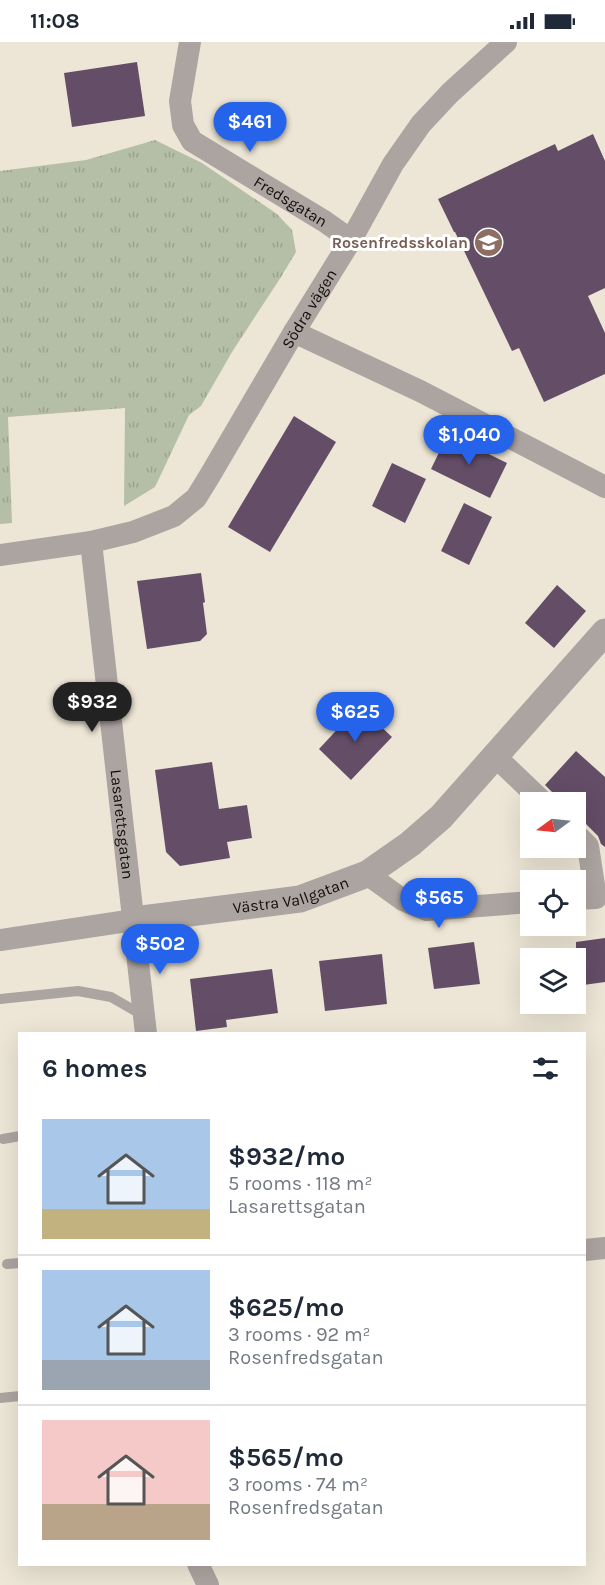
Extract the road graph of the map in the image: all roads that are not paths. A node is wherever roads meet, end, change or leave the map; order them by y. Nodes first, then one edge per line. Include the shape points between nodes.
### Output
1 (190, 42) edge
2 (506, 42) edge
3 (351, 240) junction
4 (294, 332) junction
5 (605, 487) edge
6 (91, 542) junction
7 (0, 555) edge
8 (605, 632) edge
9 (496, 757) junction
10 (533, 792) edge
11 (586, 844) edge
12 (367, 874) junction
13 (586, 898) edge
14 (520, 903) edge
15 (134, 920) junction
16 (0, 940) edge
17 (0, 999) edge
18 (145, 1025) edge
19 (18, 1136) edge
20 (3, 1139) dead end
21 (605, 1248) edge
22 (586, 1250) edge
23 (18, 1263) edge
24 (7, 1264) dead end
25 (18, 1396) edge
26 (0, 1398) edge

1 - 3 street, Fredsgatan via 180,101 183,125 192,141
2 - 3 street, Södra vägen via 421,124 393,164
3 - 4 street, Södra vägen
4 - 5 street
4 - 6 street, Södra vägen via 196,498 174,516 133,532
6 - 7 street, Södra vägen
6 - 15 street, Lasarettsgatan
8 - 9 street, Västra Vallgatan
9 - 10 street
9 - 12 street, Västra Vallgatan via 441,817
11 - 13 street via 596,898
12 - 14 street via 403,900 427,910
12 - 15 street, Västra Vallgatan via 300,899
15 - 16 street, Västra Vallgatan
15 - 18 street, Lasarettsgatan
17 - 18 lane via 78,991 111,998
19 - 20 lane
21 - 22 street
23 - 24 lane
25 - 26 lane

